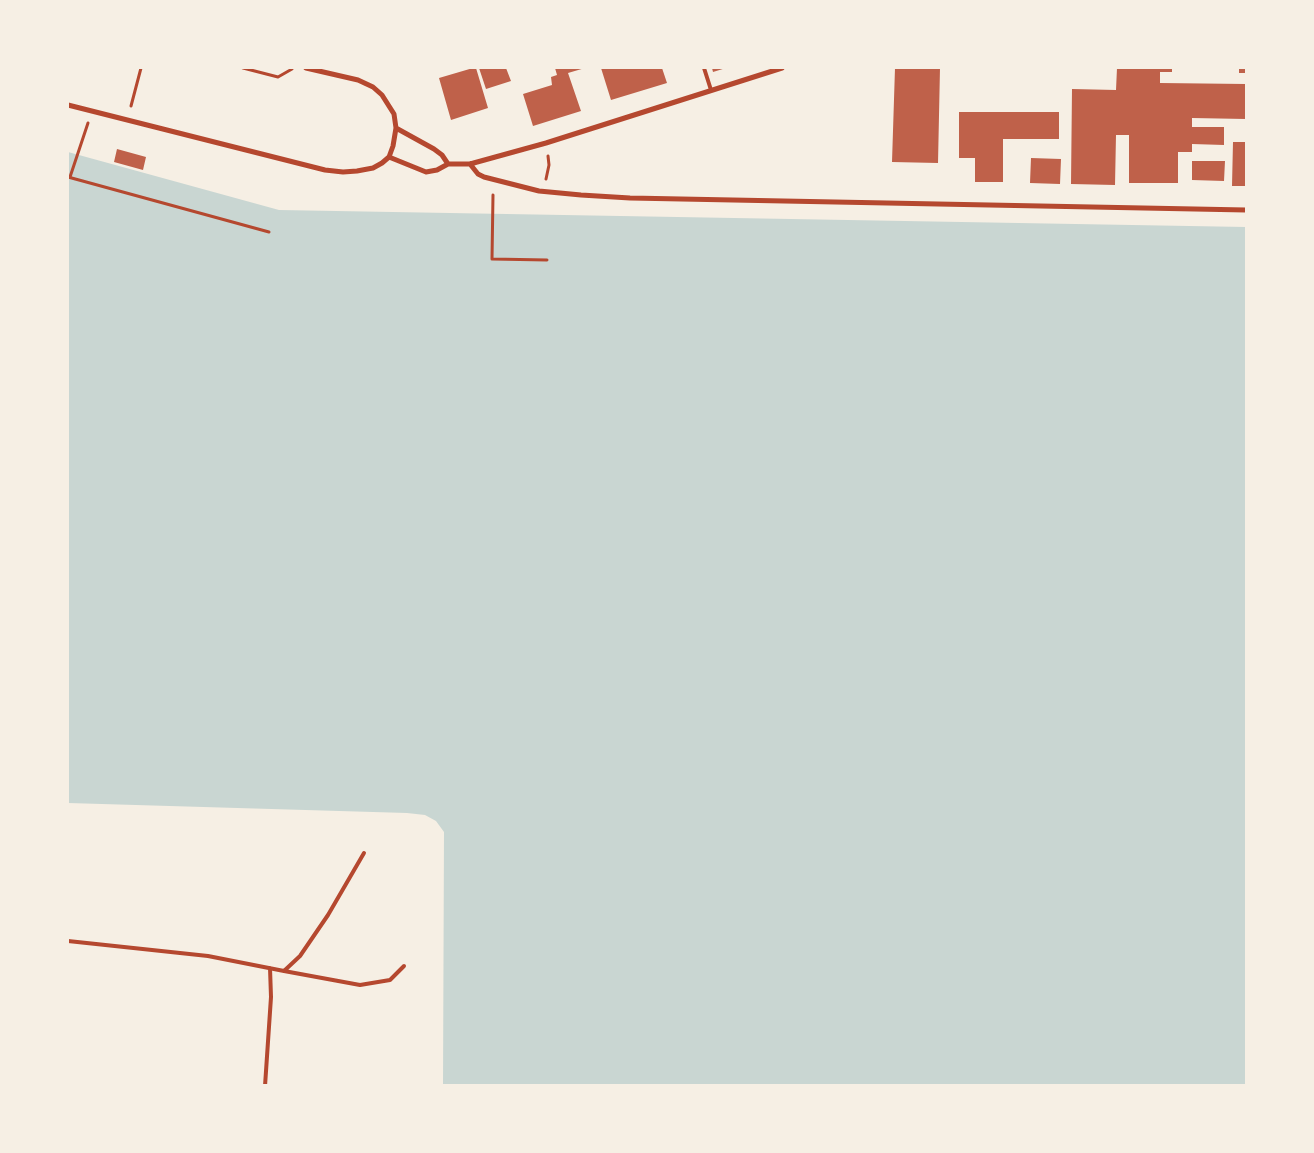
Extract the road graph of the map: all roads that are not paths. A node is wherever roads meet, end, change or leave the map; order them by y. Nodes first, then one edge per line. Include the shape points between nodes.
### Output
1 (306, 68) edge
2 (704, 68) edge
3 (782, 68) edge
4 (710, 90) junction
5 (68, 104) edge
6 (396, 128) junction
7 (389, 157) junction
8 (448, 164) junction
9 (470, 164) junction
10 (1246, 210) edge
11 (364, 853) dead end
12 (68, 942) edge
13 (404, 966) dead end
14 (270, 968) junction
15 (284, 971) junction
16 (265, 1086) edge

1 - 6 street via 358,80 373,87 388,103
2 - 4 lane
3 - 4 street
4 - 9 street
5 - 7 street via 325,170 357,172 373,168
6 - 7 street
6 - 8 street via 434,149
7 - 8 street via 426,172
8 - 9 street
9 - 10 street via 484,177 539,191 630,198
11 - 15 lane via 328,915 300,956
12 - 14 lane via 208,956
13 - 15 lane via 390,980 360,985
14 - 15 lane
14 - 16 lane

